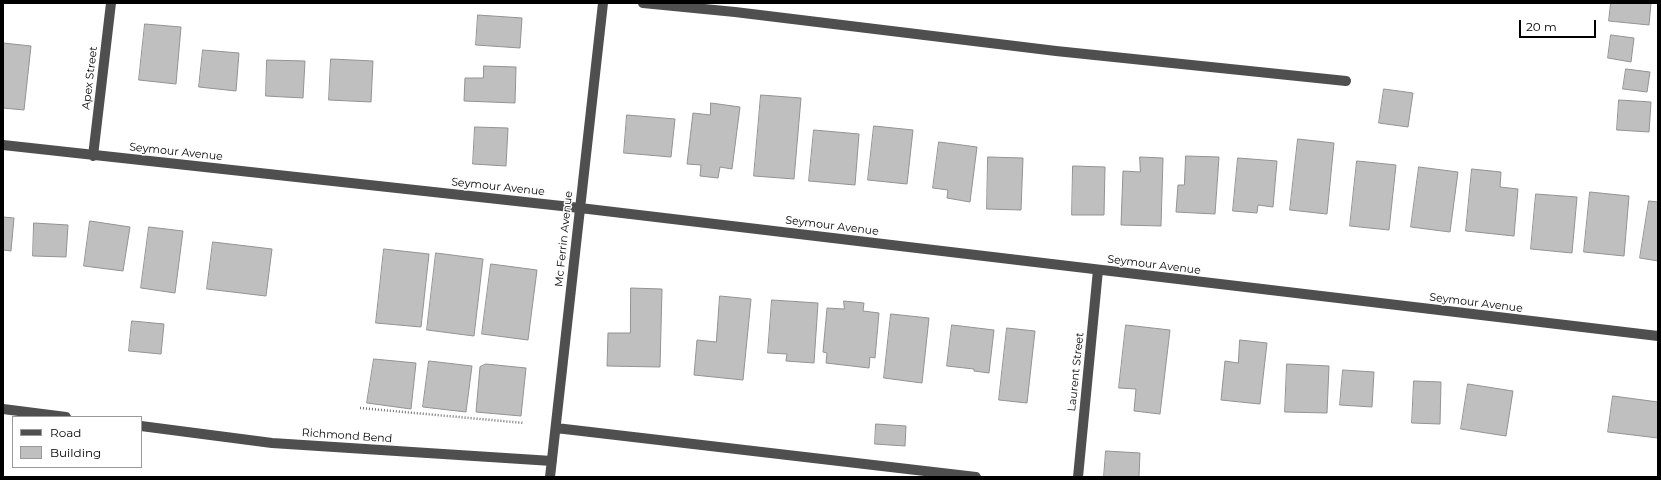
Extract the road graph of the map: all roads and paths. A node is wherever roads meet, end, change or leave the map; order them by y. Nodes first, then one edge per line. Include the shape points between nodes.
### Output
1 (111, 3) edge
2 (604, 3) edge
3 (644, 3) edge
4 (1346, 81) dead end
5 (3, 145) edge
6 (93, 156) junction
7 (580, 208) junction
8 (1098, 270) junction
9 (1658, 336) edge
10 (360, 408) dead end
11 (3, 409) edge
12 (58, 416) edge
13 (524, 424) dead end
14 (142, 426) edge
15 (556, 428) junction
16 (552, 461) junction
17 (550, 477) edge
18 (976, 477) edge
19 (1078, 477) edge

1 - 6 street, Apex Street
2 - 7 street, Mc Ferrin Avenue
3 - 4 street via 1056,51
5 - 6 street, Seymour Avenue
6 - 7 street, Seymour Avenue
7 - 8 street, Seymour Avenue
7 - 15 street, Mc Ferrin Avenue
8 - 9 street, Seymour Avenue
8 - 19 street, Laurent Street
10 - 13 path
11 - 12 street
14 - 16 street, Richmond Bend via 272,443
15 - 16 street, Mc Ferrin Avenue
15 - 18 street
16 - 17 street, Mc Ferrin Avenue

